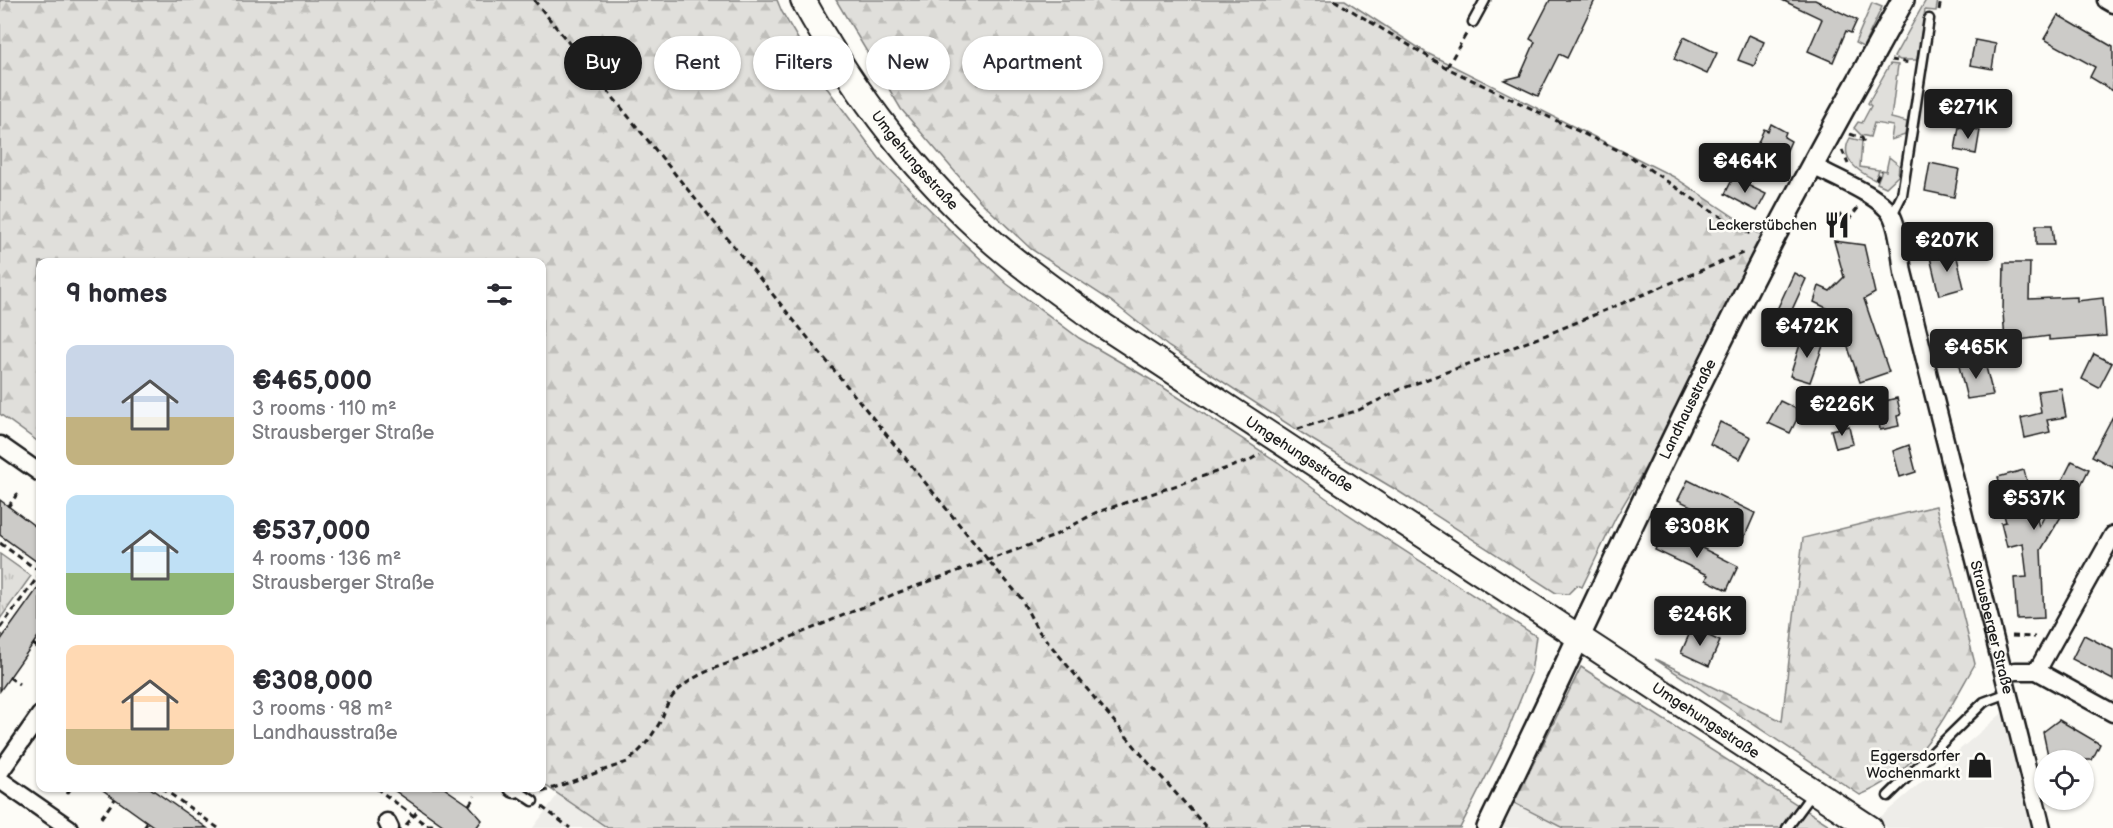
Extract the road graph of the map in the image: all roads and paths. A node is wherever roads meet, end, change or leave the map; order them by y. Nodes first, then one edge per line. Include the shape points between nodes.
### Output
1 (534, 0) edge
2 (803, 0) edge
3 (1334, 0) edge
4 (1485, 0) edge
5 (1903, 0) edge
6 (2106, 0) edge
7 (2113, 4) edge
8 (1929, 19) dead end
9 (1473, 22) joint
10 (1447, 68) junction
11 (1848, 133) dead end
12 (1865, 146) dead end
13 (1813, 166) junction
14 (1881, 170) dead end
15 (1875, 183) dead end
16 (1859, 206) dead end
17 (1892, 216) junction
18 (1838, 219) dead end
19 (1760, 240) dead end
20 (1746, 252) dead end
21 (1299, 429) dead end
22 (0, 445) edge
23 (1260, 454) dead end
24 (36, 470) edge
25 (18, 493) dead end
26 (8, 507) dead end
27 (2113, 535) edge
28 (0, 543) edge
29 (26, 553) dead end
30 (22, 559) junction
31 (988, 560) junction
32 (36, 570) edge
33 (36, 579) edge
34 (21, 600) junction
35 (26, 603) dead end
36 (0, 628) edge
37 (2006, 635) dead end
38 (1578, 637) junction
39 (2055, 639) junction
40 (33, 644) dead end
41 (36, 646) edge
42 (2037, 671) junction
43 (2004, 674) junction
44 (9, 677) dead end
45 (19, 684) dead end
46 (2008, 693) junction
47 (2113, 713) edge
48 (36, 722) edge
49 (0, 772) edge
50 (0, 780) edge
51 (546, 790) edge
52 (1814, 791) junction
53 (168, 792) edge
54 (382, 792) edge
55 (520, 792) edge
56 (540, 792) edge
57 (475, 796) dead end
58 (1888, 796) dead end
59 (116, 799) dead end
60 (532, 801) junction
61 (469, 805) dead end
62 (420, 808) dead end
63 (414, 816) junction
64 (101, 818) dead end
65 (148, 822) dead end
66 (409, 823) dead end
67 (69, 828) edge
68 (144, 828) edge
69 (218, 828) edge
70 (437, 828) edge
71 (570, 828) edge
72 (1207, 828) edge
73 (1488, 828) edge
74 (1787, 828) edge
75 (1870, 828) edge
76 (2042, 828) edge

1 - 31 path
2 - 38 main road, Umgehungsstraße via 885,127 948,200 994,243 1104,326
3 - 10 path
4 - 9 lane
5 - 13 street, Landhausstraße
6 - 7 street
8 - 17 lane via 1902,195
9 - 10 path
10 - 19 path via 1628,155
11 - 12 path via 1862,138
13 - 17 street via 1864,192
13 - 38 street, Landhausstraße via 1744,297
14 - 15 path
16 - 18 path via 1851,217 1840,215
17 - 43 street, Strausberger Straße
20 - 21 path via 1546,335 1401,389 1359,410
22 - 24 street
23 - 31 path via 1095,513 1052,537
25 - 26 path
27 - 39 street
28 - 30 path
29 - 30 path
30 - 32 path
31 - 51 path via 705,671 681,687 649,740 627,762
31 - 72 path via 1021,598 1037,629
33 - 34 path
34 - 35 path
34 - 36 path
37 - 39 path
38 - 52 main road, Umgehungsstraße
38 - 73 street, Landhausstraße
39 - 42 street
40 - 41 path
42 - 43 street
42 - 47 street
43 - 46 street, Strausberger Straße
44 - 45 path
46 - 58 lane via 1984,702
46 - 76 street, Strausberger Straße
48 - 49 street
50 - 67 street
52 - 74 lane
52 - 75 main road, Umgehungsstraße
53 - 69 path
54 - 63 path
55 - 60 lane
56 - 60 path
57 - 61 path
59 - 64 path
60 - 71 path
62 - 63 path
63 - 66 path
63 - 70 path
65 - 68 path

